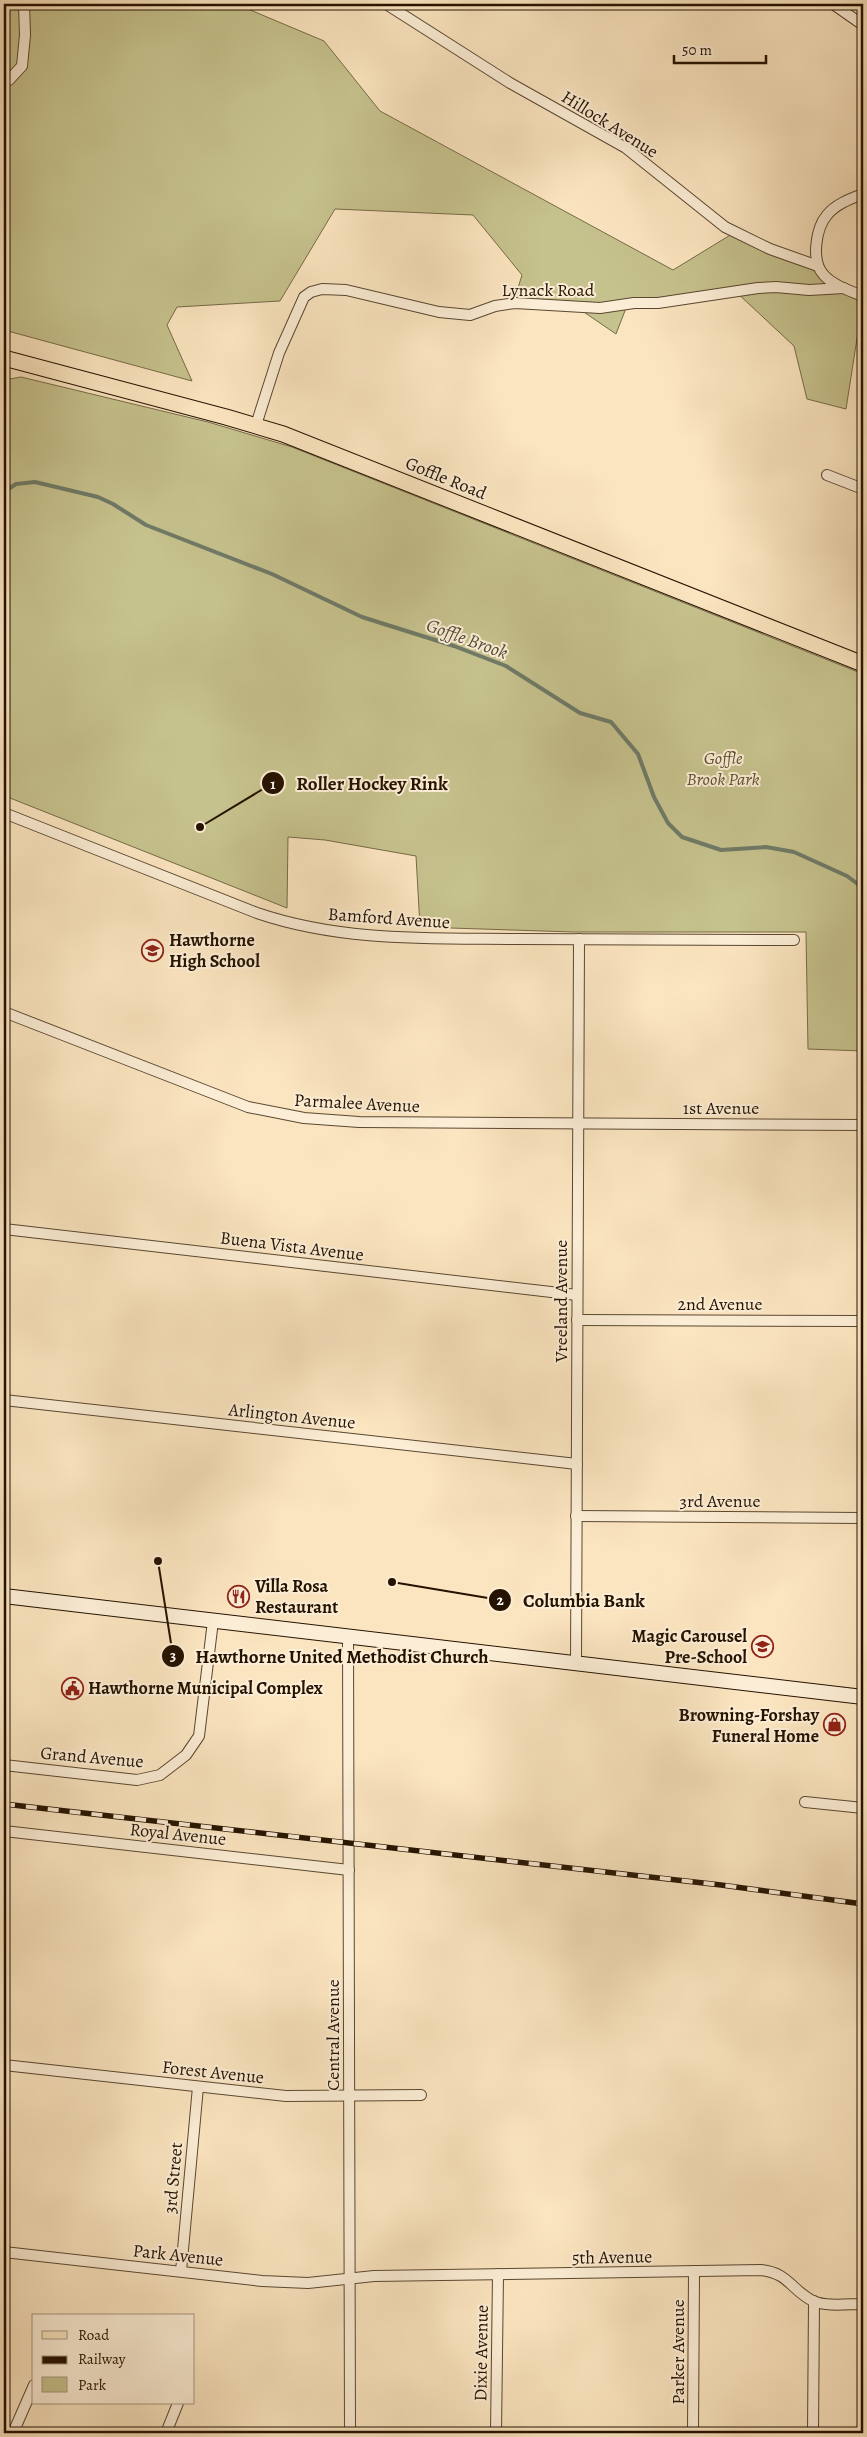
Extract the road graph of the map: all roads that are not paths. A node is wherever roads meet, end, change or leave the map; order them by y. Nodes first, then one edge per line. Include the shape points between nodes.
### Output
1 (24, 4) edge
2 (386, 4) edge
3 (833, 4) edge
4 (863, 25) edge
5 (4, 80) edge
6 (863, 194) edge
7 (818, 266) junction
8 (844, 288) junction
9 (863, 296) edge
10 (4, 358) edge
11 (256, 426) junction
12 (828, 474) dead end
13 (863, 489) edge
14 (863, 664) edge
15 (4, 813) edge
16 (579, 939) junction
17 (794, 940) dead end
18 (4, 1012) edge
19 (578, 1124) junction
20 (863, 1125) edge
21 (4, 1228) edge
22 (577, 1295) junction
23 (577, 1320) junction
24 (863, 1321) edge
25 (4, 1400) edge
26 (577, 1464) junction
27 (576, 1516) junction
28 (863, 1518) edge
29 (4, 1596) edge
30 (213, 1621) junction
31 (348, 1636) junction
32 (576, 1664) junction
33 (863, 1697) edge
34 (4, 1765) edge
35 (805, 1802) dead end
36 (863, 1808) edge
37 (4, 1831) edge
38 (349, 1870) junction
39 (4, 2065) edge
40 (198, 2087) junction
41 (420, 2095) dead end
42 (349, 2096) junction
43 (4, 2252) edge
44 (181, 2271) junction
45 (694, 2271) junction
46 (498, 2274) junction
47 (350, 2280) junction
48 (814, 2301) junction
49 (863, 2304) edge
50 (32, 2390) edge
51 (178, 2404) edge
52 (13, 2433) edge
53 (166, 2433) edge
54 (350, 2433) edge
55 (496, 2433) edge
56 (693, 2433) edge
57 (813, 2433) edge

1 - 5 street via 22,66 9,80
2 - 7 street, Hillock Avenue via 510,83 626,148 725,227 770,249
3 - 4 street
6 - 7 street via 849,199 826,216 821,224 816,248
7 - 8 street via 824,276
8 - 9 street
8 - 11 street, Lynack Road via 809,290 776,286 600,308 515,303 470,314 430,310 346,290 322,289 304,297 280,353
10 - 11 main road, Goffle Road
11 - 14 main road, Goffle Road via 345,457
12 - 13 street
15 - 16 street, Bamford Avenue via 257,913 304,926 387,937
16 - 17 street, Bamford Avenue
16 - 19 street, Vreeland Avenue
18 - 19 street, Parmalee Avenue via 210,1093 278,1114 359,1122
19 - 20 street, 1st Avenue
19 - 22 street, Vreeland Avenue
21 - 22 street, Buena Vista Avenue
22 - 23 street, Vreeland Avenue
23 - 24 street, 2nd Avenue
23 - 26 street, Vreeland Avenue
25 - 26 street, Arlington Avenue
26 - 27 street, Vreeland Avenue
27 - 28 street, 3rd Avenue
27 - 32 street, Vreeland Avenue
29 - 30 street
30 - 31 street
30 - 34 street, Grand Avenue via 199,1736 194,1746 160,1774 144,1780
31 - 32 street
31 - 38 street, Central Avenue
32 - 33 street
35 - 36 street
37 - 38 street, Royal Avenue
38 - 42 street, Central Avenue
39 - 40 street, Forest Avenue
40 - 42 street, Forest Avenue via 286,2096
40 - 44 street, 3rd Street
41 - 42 street, Forest Avenue
42 - 47 street, Central Avenue
43 - 44 street, Park Avenue
44 - 47 street, Park Avenue via 288,2283
45 - 46 street, 5th Avenue
45 - 48 street, 5th Avenue via 774,2272 784,2276
45 - 56 street, Parker Avenue
46 - 47 street, 5th Avenue via 374,2276
46 - 55 street, Dixie Avenue
47 - 54 street, Central Avenue
48 - 49 street
48 - 57 street
50 - 52 street
51 - 53 street

